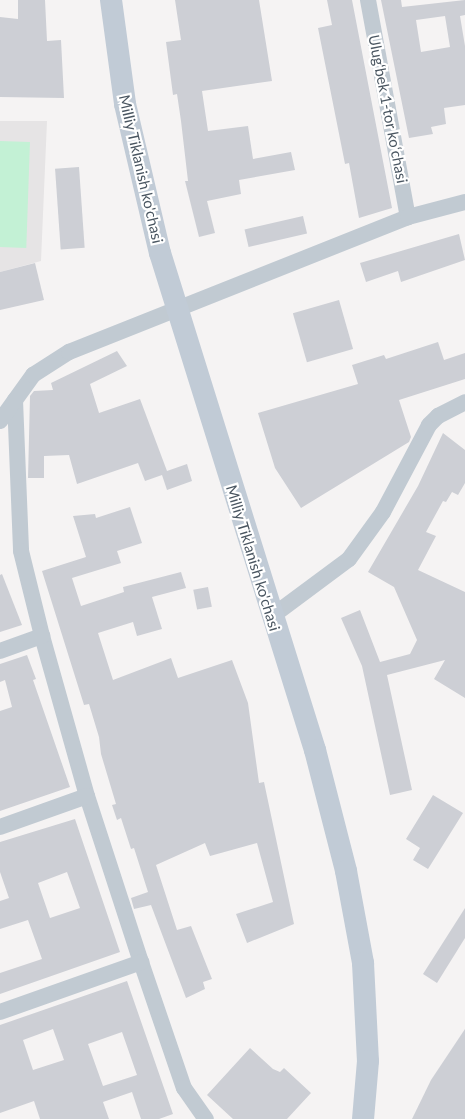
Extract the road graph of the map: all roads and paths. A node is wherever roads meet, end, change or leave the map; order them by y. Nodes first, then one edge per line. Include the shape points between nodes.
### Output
1 (111, 0) edge
2 (368, 0) edge
3 (465, 202) edge
4 (408, 217) junction
5 (176, 309) junction
6 (15, 400) junction
7 (465, 402) edge
8 (0, 421) edge
9 (272, 617) junction
10 (42, 636) junction
11 (0, 651) edge
12 (87, 796) junction
13 (0, 827) edge
14 (141, 962) junction
15 (0, 1012) edge
16 (206, 1119) edge
17 (363, 1119) edge

1 - 5 main road, Milliy Tiklanish ko'chasi via 125,104
2 - 4 street, Ulug‘bek 1-tor koʻchasi
3 - 4 street
4 - 5 street
5 - 6 street via 49,363 33,375
5 - 9 main road, Milliy Tiklanish ko'chasi
6 - 8 street
6 - 10 street via 21,551
7 - 9 street via 438,416 429,426 382,512 349,559
9 - 17 main road, Milliy Tiklanish ko'chasi via 315,750 346,871 363,963 368,1061
10 - 11 street
10 - 12 street
12 - 13 street
12 - 14 street
14 - 15 street
14 - 16 street via 184,1088

